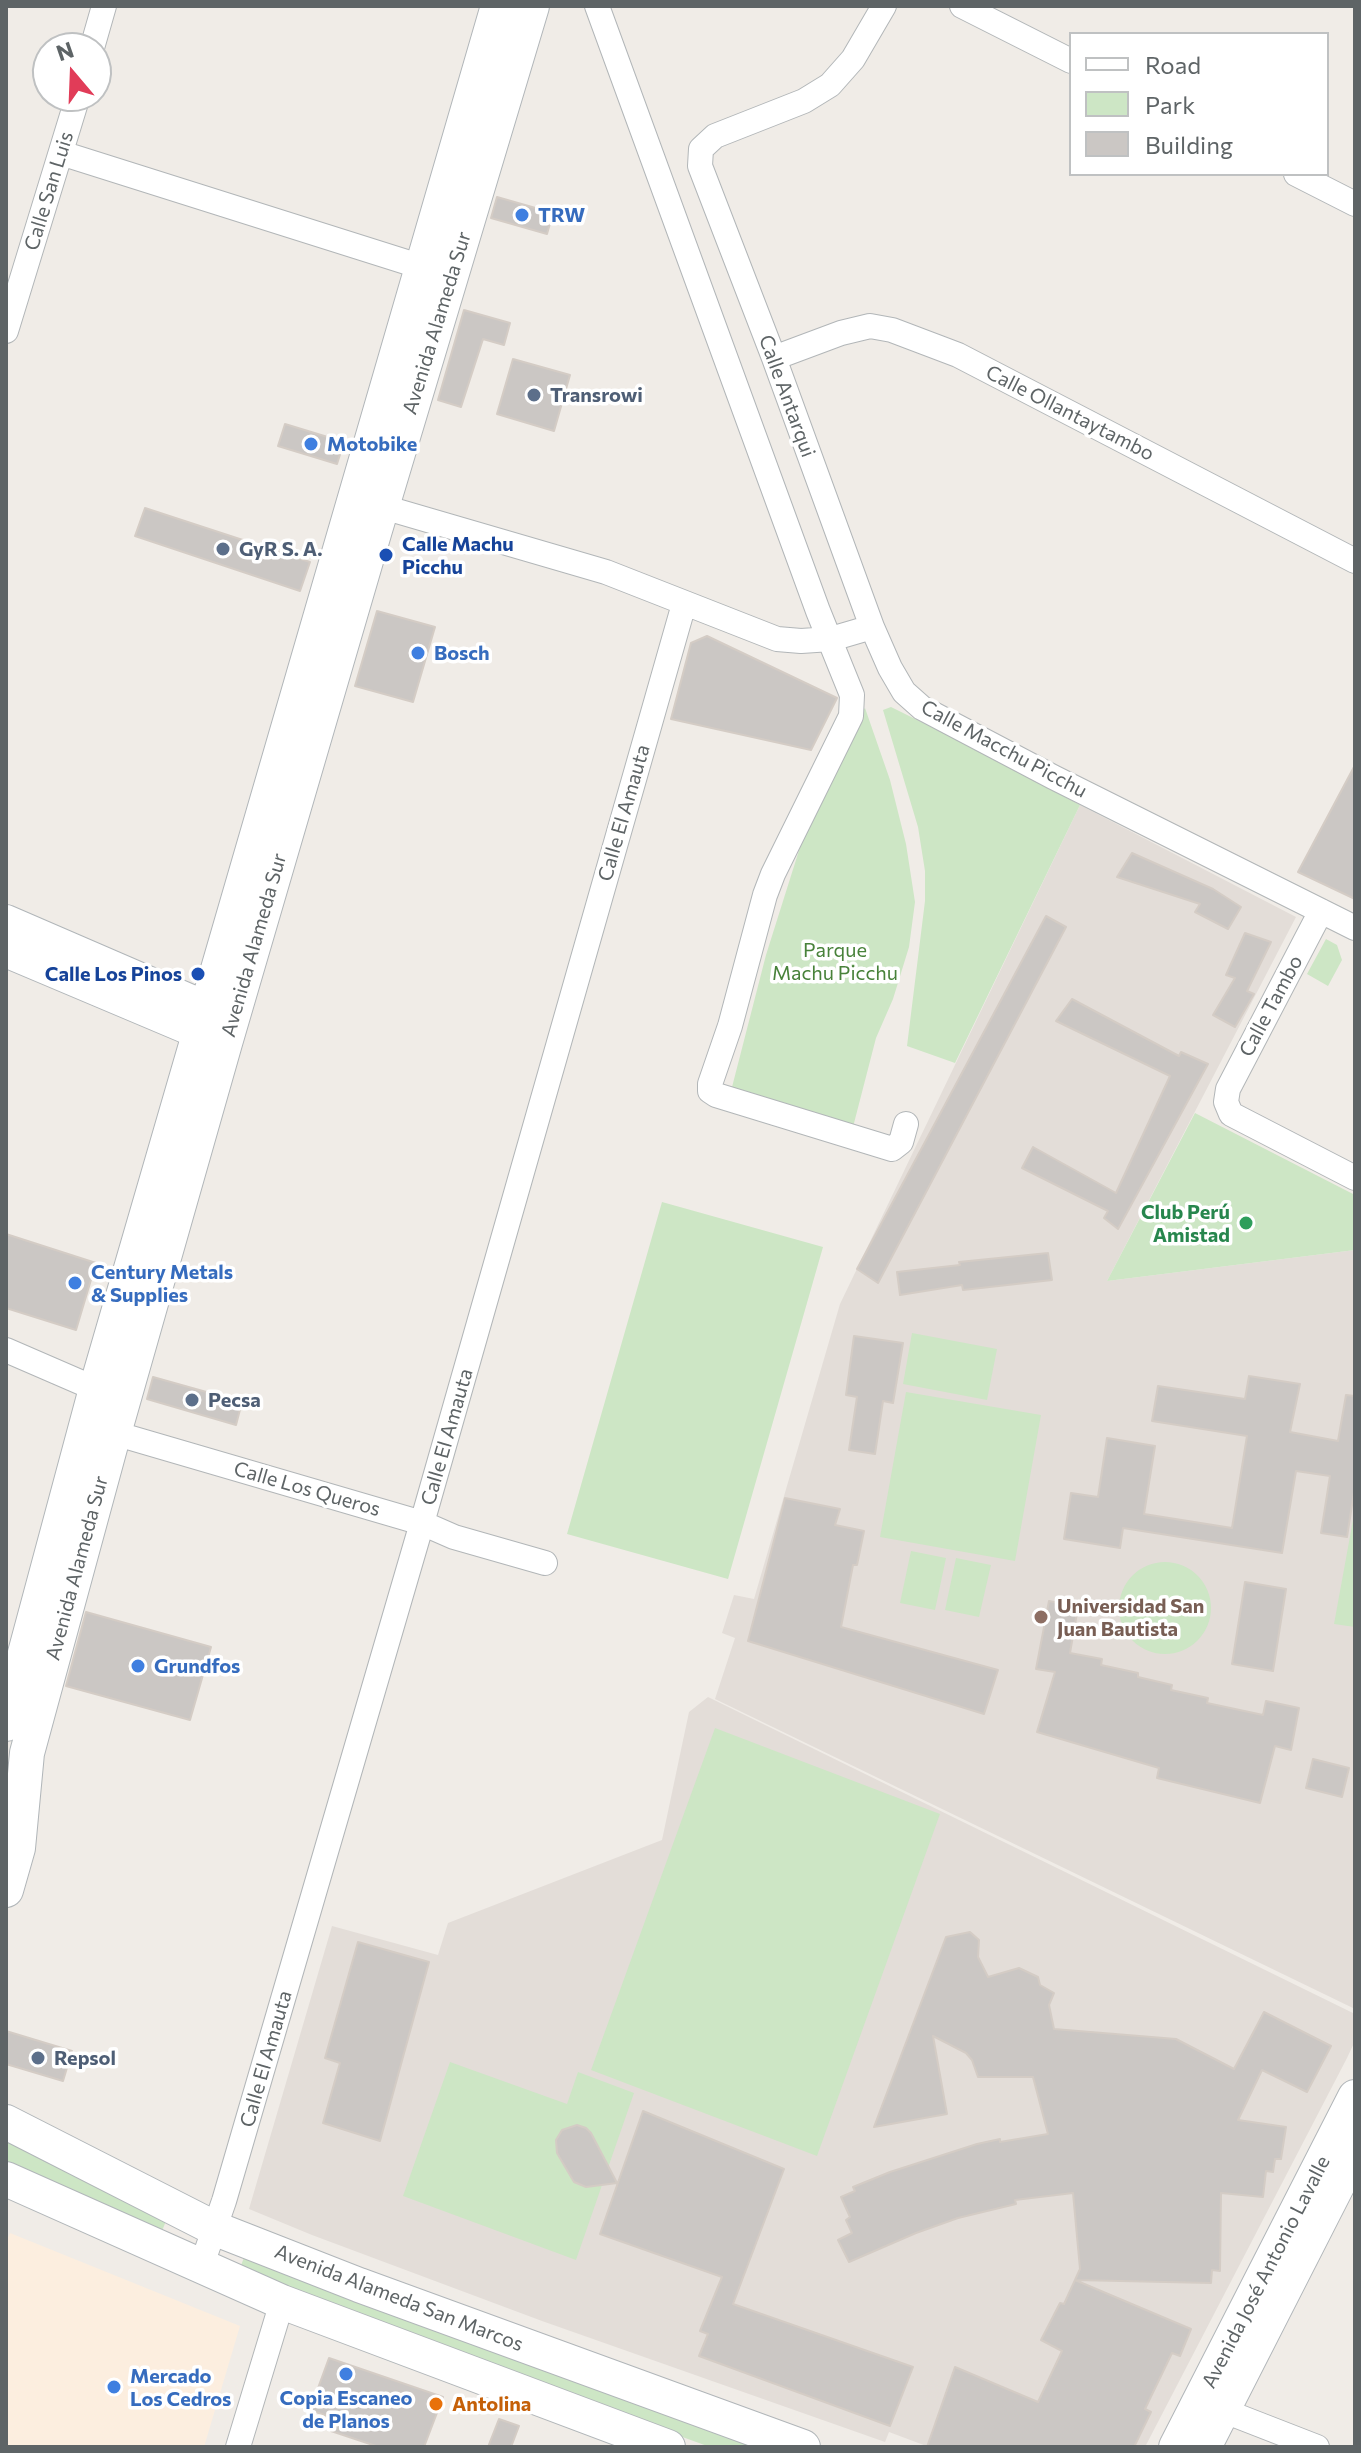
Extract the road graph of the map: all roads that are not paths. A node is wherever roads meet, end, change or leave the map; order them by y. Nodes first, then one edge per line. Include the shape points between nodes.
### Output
1 (104, 6) edge
2 (498, 6) edge
3 (532, 6) edge
4 (597, 6) edge
5 (884, 6) edge
6 (962, 6) edge
7 (97, 32) edge
8 (1069, 60) edge
9 (73, 112) edge
10 (61, 153) junction
11 (1300, 176) edge
12 (1355, 204) edge
13 (422, 267) junction
14 (6, 331) edge
15 (774, 358) junction
16 (368, 503) junction
17 (1355, 561) edge
18 (684, 604) junction
19 (872, 627) junction
20 (831, 639) junction
21 (1321, 911) junction
22 (6, 922) edge
23 (1355, 928) edge
24 (6, 950) edge
25 (216, 1026) junction
26 (906, 1124) dead end
27 (1355, 1178) edge
28 (6, 1350) edge
29 (96, 1389) junction
30 (114, 1433) junction
31 (422, 1523) junction
32 (545, 1563) dead end
33 (6, 1724) edge
34 (6, 1890) edge
35 (1355, 2097) edge
36 (6, 2122) edge
37 (1355, 2151) edge
38 (6, 2179) edge
39 (216, 2229) junction
40 (201, 2267) junction
41 (282, 2302) junction
42 (1211, 2405) junction
43 (238, 2447) edge
44 (668, 2447) edge
45 (803, 2447) edge
46 (1176, 2447) edge
47 (1204, 2447) edge
48 (1317, 2447) edge

1 - 7 street
2 - 13 main road, Avenida Alameda Sur
3 - 16 main road, Avenida Alameda Sur
4 - 20 street
5 - 15 street, Calle Antarqui via 853,59 830,85 804,101 715,136 701,149 700,166
6 - 8 street
9 - 10 street, Calle San Luis
10 - 13 street
10 - 14 street, Calle San Luis
11 - 12 street
13 - 16 main road, Avenida Alameda Sur
15 - 17 street, Calle Ollantaytambo via 870,326 892,330 958,355
15 - 19 street, Calle Antarqui
16 - 18 street via 606,572
16 - 25 main road, Avenida Alameda Sur
18 - 20 street via 777,639
18 - 31 street, Calle El Amauta
19 - 20 street
19 - 21 street, Calle Macchu Picchu via 904,692 922,708
20 - 26 street via 852,695 851,716 773,874 710,1091 892,1149 901,1142
21 - 23 street, Calle Macchu Picchu
21 - 27 street, Calle Tambo via 1226,1102 1231,1114
22 - 25 main road
24 - 25 main road
25 - 29 main road, Avenida Alameda Sur
25 - 30 main road, Avenida Alameda Sur
28 - 29 street
29 - 33 main road, Avenida Alameda Sur
30 - 31 street, Calle Los Queros
30 - 34 main road, Avenida Alameda Sur via 27,1753 18,1848
31 - 32 street, Calle Los Queros
31 - 39 street, Calle El Amauta
35 - 42 main road, Avenida José Antonio Lavalle
36 - 39 main road, Avenida Alameda San Marcos
37 - 42 main road, Avenida José Antonio Lavalle
38 - 40 main road
39 - 40 street, Calle El Amauta
39 - 45 main road, Avenida Alameda San Marcos
40 - 41 main road
41 - 43 street
41 - 44 main road
42 - 46 main road, Avenida José Antonio Lavalle
42 - 47 main road, Avenida José Antonio Lavalle
42 - 48 street

